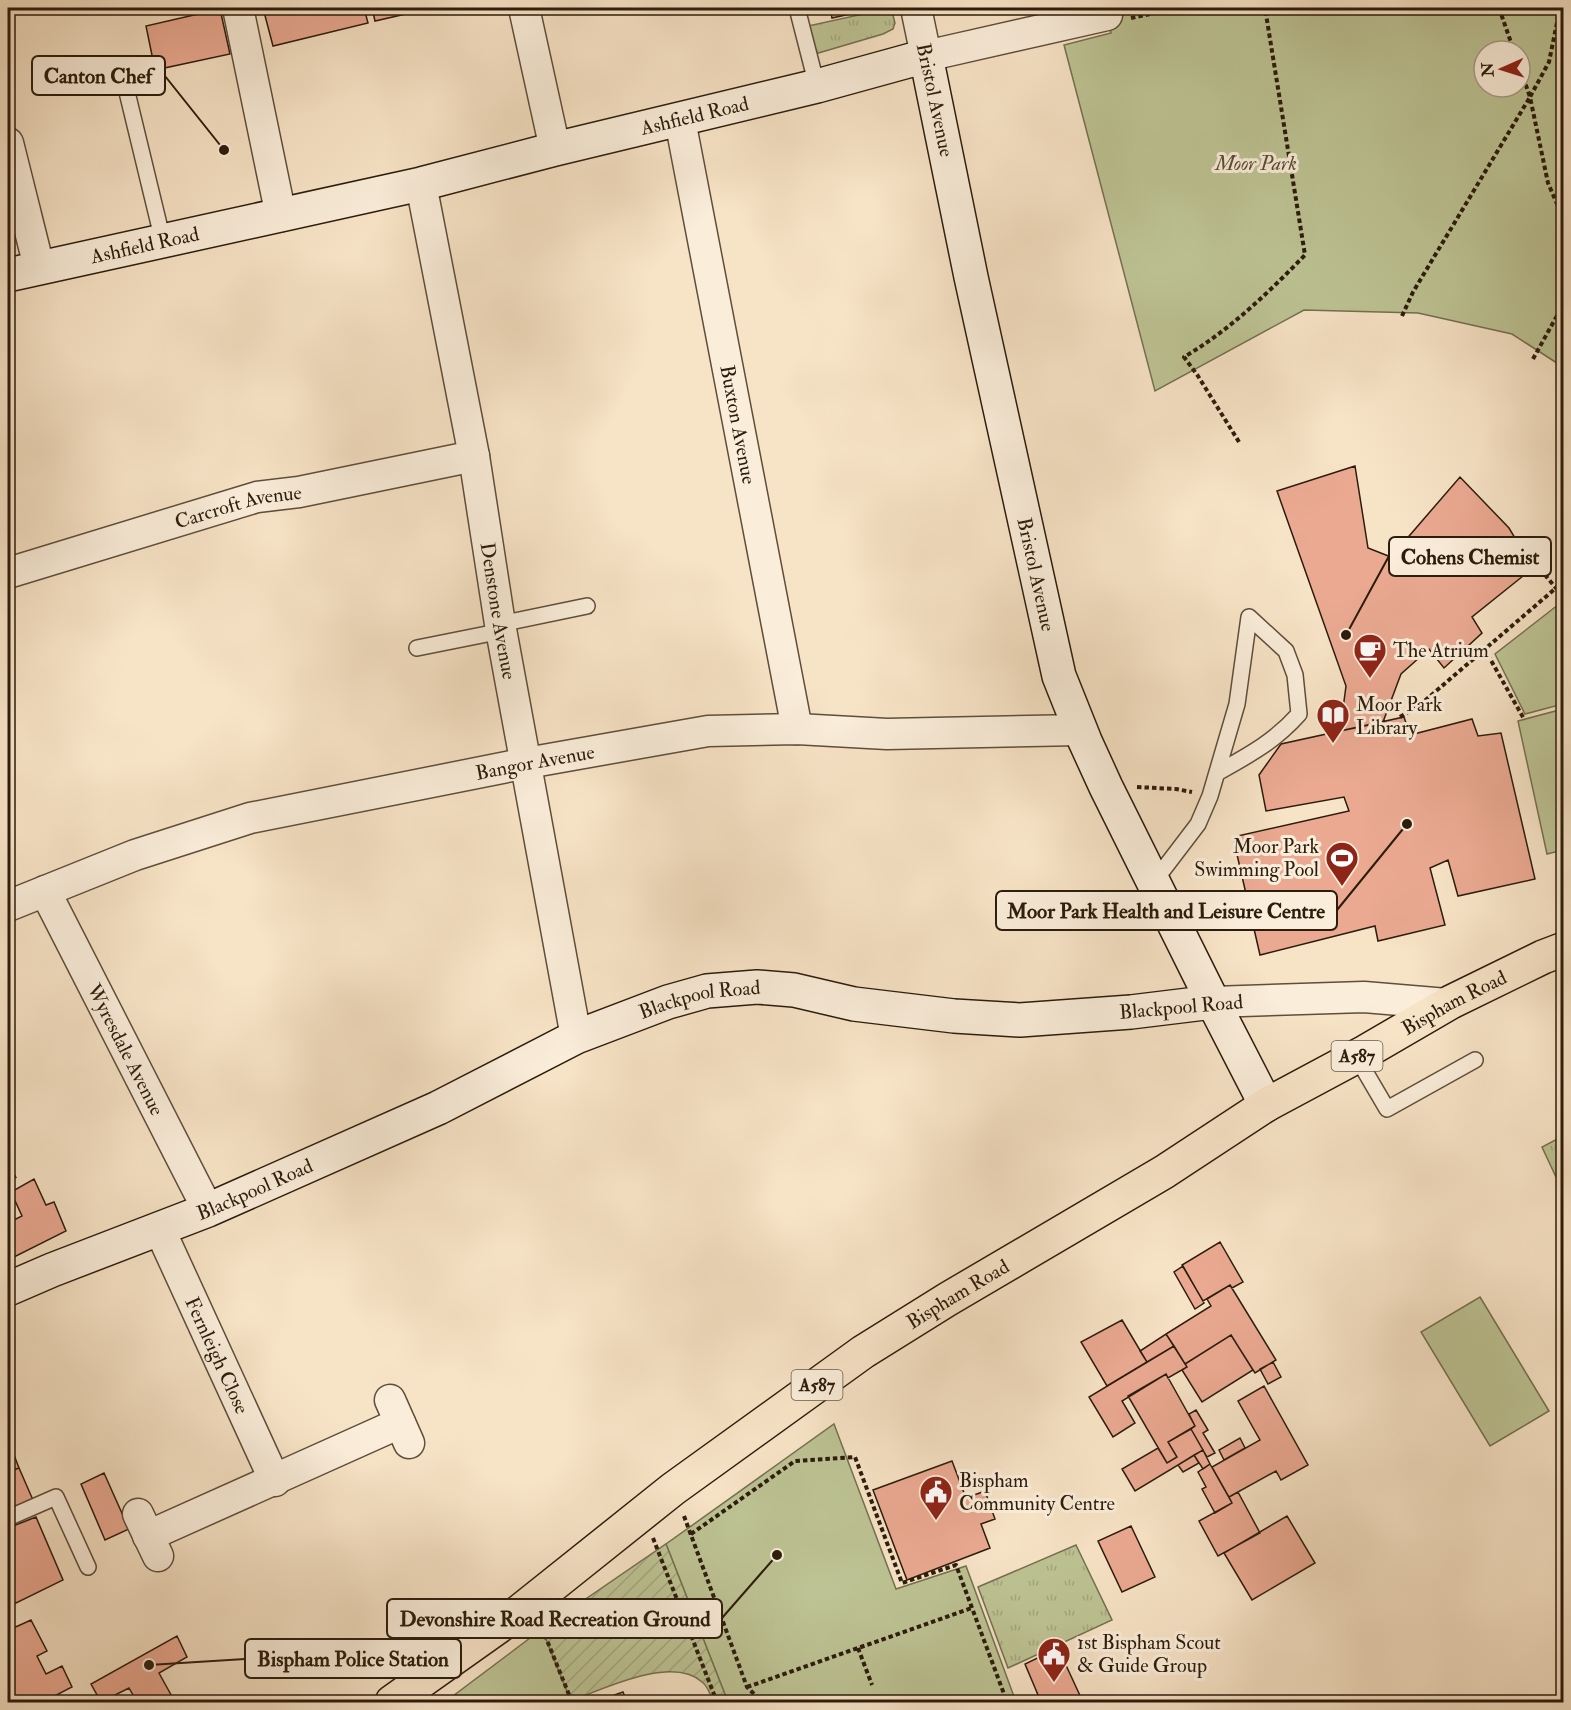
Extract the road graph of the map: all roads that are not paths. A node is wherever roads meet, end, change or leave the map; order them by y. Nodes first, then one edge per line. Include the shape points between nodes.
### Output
1 (238, 8) edge
2 (524, 8) edge
3 (797, 8) edge
4 (916, 8) edge
5 (1099, 13) edge
6 (926, 56) junction
7 (817, 86) junction
8 (126, 88) dead end
9 (680, 120) junction
10 (8, 143) edge
11 (555, 149) junction
12 (421, 184) junction
13 (281, 216) junction
14 (163, 241) junction
15 (23, 271) edge
16 (474, 456) junction
17 (8, 573) edge
18 (587, 606) dead end
19 (501, 628) junction
20 (417, 648) dead end
21 (797, 729) junction
22 (1080, 730) junction
23 (527, 763) junction
24 (1218, 773) junction
25 (1153, 883) junction
26 (45, 891) junction
27 (8, 906) edge
28 (1563, 949) edge
29 (1213, 1002) junction
30 (1447, 1004) junction
31 (576, 1038) junction
32 (1356, 1056) junction
33 (1475, 1060) dead end
34 (1266, 1105) junction
35 (208, 1210) junction
36 (159, 1228) junction
37 (8, 1289) edge
38 (400, 1422) dead end
39 (275, 1481) junction
40 (8, 1518) edge
41 (148, 1535) dead end
42 (88, 1567) dead end
43 (392, 1702) edge

1 - 13 street
2 - 11 street
3 - 7 lane
4 - 6 street, Bristol Avenue
5 - 6 street, Ashfield Road
6 - 7 street, Ashfield Road
6 - 22 street, Bristol Avenue via 1059,676
7 - 9 street, Ashfield Road
8 - 14 lane
9 - 11 street, Ashfield Road
9 - 21 street, Buxton Avenue
10 - 15 street
11 - 12 street, Ashfield Road
12 - 13 street, Ashfield Road
12 - 16 street, Denstone Avenue
13 - 14 street, Ashfield Road
14 - 15 street, Ashfield Road
16 - 17 street, Carcroft Avenue via 257,497
16 - 19 street, Denstone Avenue
18 - 19 lane
19 - 20 lane
19 - 23 street, Denstone Avenue
21 - 22 street, Bangor Avenue via 887,734
21 - 23 street, Bangor Avenue via 708,731
22 - 25 street, Bristol Avenue
23 - 26 street, Bangor Avenue via 250,818 135,855
23 - 31 street, Denstone Avenue
24 - 24 lane via 1237,704 1249,617 1286,651 1295,675 1299,714 1284,732
24 - 25 lane via 1198,824
25 - 29 street, Bristol Avenue
26 - 27 street, Bangor Avenue
26 - 35 street, Wyresdale Avenue
28 - 30 main road, Bispham Road / A587
29 - 30 street, Blackpool Road via 1364,997
29 - 31 street, Blackpool Road via 1020,1020 854,1004 794,990 757,987 708,992 668,1002
29 - 34 street, Bristol Avenue
30 - 32 main road, Bispham Road / A587
31 - 35 street, Blackpool Road via 438,1108
32 - 33 lane via 1388,1109
32 - 34 main road, Bispham Road / A587
34 - 43 main road, Bispham Road / A587 via 1164,1172 863,1352
35 - 36 street, Blackpool Road
36 - 37 street, Blackpool Road
36 - 39 street, Fernleigh Close
38 - 39 street
39 - 41 street
40 - 42 lane via 56,1497

